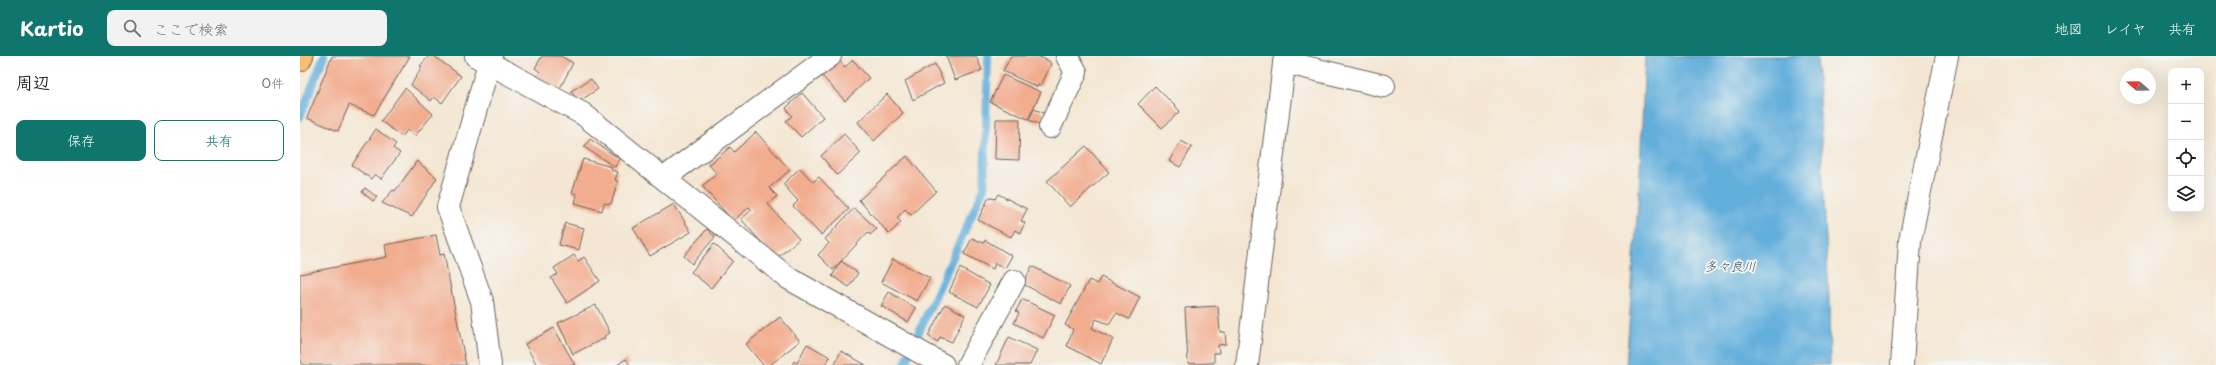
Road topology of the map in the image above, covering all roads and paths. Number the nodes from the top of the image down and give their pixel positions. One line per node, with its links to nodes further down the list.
1 (302, 56): 7 (main road)
2 (830, 56): 10 (street)
3 (1068, 56): 9 (street)
4 (1947, 56): 16 (street)
5 (485, 58): 10 (street); 12 (street)
6 (1284, 59): 8 (street); 15 (street)
7 (300, 60)
8 (1384, 86)
9 (1050, 127)
10 (664, 178): 13 (street)
11 (1014, 281): 14 (street)
12 (490, 365)
13 (943, 365)
14 (968, 365)
15 (1247, 365)
16 (1902, 365)

